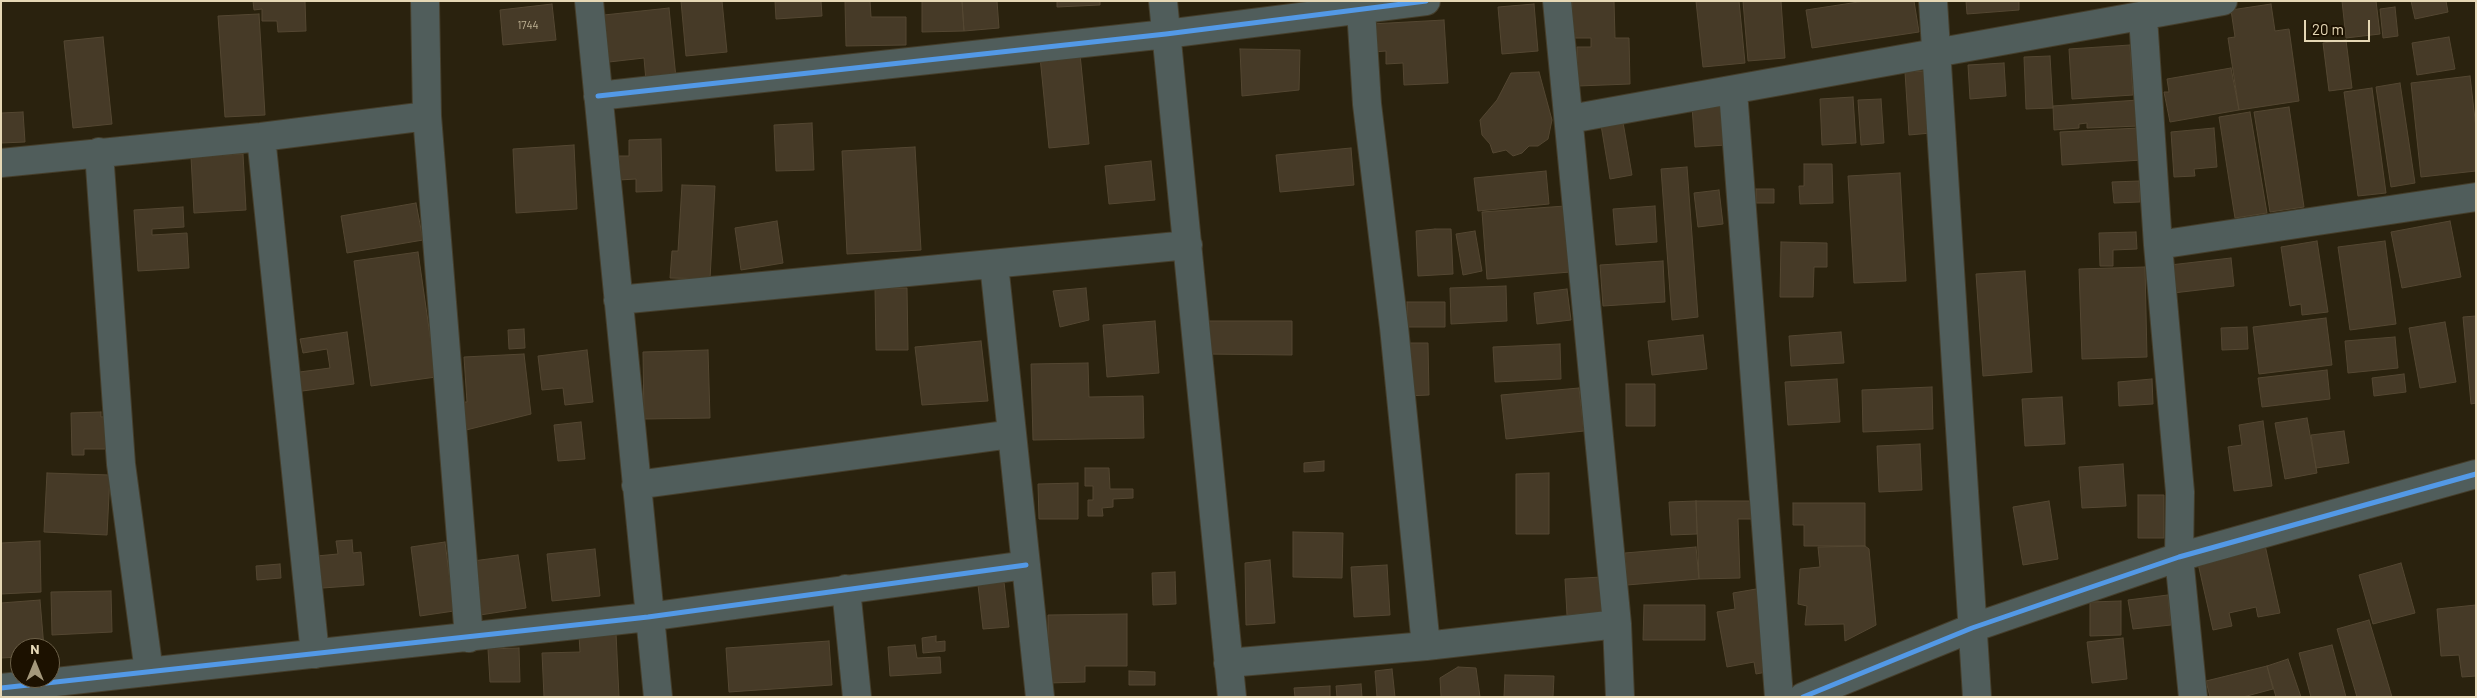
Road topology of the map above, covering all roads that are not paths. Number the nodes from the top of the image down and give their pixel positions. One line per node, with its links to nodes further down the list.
1 (425, 1): 14 (street)
2 (589, 1): 13 (street)
3 (1163, 1): 10 (street)
4 (1426, 1): 8 (street)
5 (1557, 1): 15 (street)
6 (1932, 1): 11 (street)
7 (2223, 1): 9 (street)
8 (1361, 9): 10 (street); 34 (street)
9 (2143, 16): 11 (street); 20 (street)
10 (1166, 34): 13 (street); 21 (street)
11 (1936, 52): 12 (street); 32 (street)
12 (1733, 91): 15 (street); 44 (street)
13 (598, 96): 23 (street)
14 (427, 116): 16 (street); 33 (street)
15 (1570, 119): 31 (street)
16 (261, 137): 17 (street); 35 (street)
17 (99, 152): 18 (street); 37 (street)
18 (1, 163)
19 (2476, 197): 20 (street)
20 (2158, 244): 27 (street)
21 (1188, 245): 22 (street); 36 (street)
22 (994, 264): 23 (street); 24 (street)
23 (618, 300): 26 (street)
24 (1012, 434): 26 (street); 28 (street)
25 (2476, 474): 27 (street)
26 (636, 485): 30 (street)
27 (2179, 557): 32 (street); 47 (street)
28 (1026, 565): 29 (street); 41 (street)
29 (846, 589): 30 (street); 40 (street)
30 (648, 617): 33 (street); 39 (street)
31 (1617, 624): 34 (street); 43 (street)
32 (1972, 628): 45 (street); 46 (street)
33 (468, 638): 35 (street)
34 (1426, 646): 36 (street)
35 (315, 654): 37 (street)
36 (1228, 663): 42 (street)
37 (149, 672): 38 (street)
38 (1, 688)
39 (658, 697)
40 (857, 697)
41 (1040, 697)
42 (1232, 697)
43 (1620, 697)
44 (1779, 697)
45 (1803, 697)
46 (1976, 697)
47 (2193, 697)

